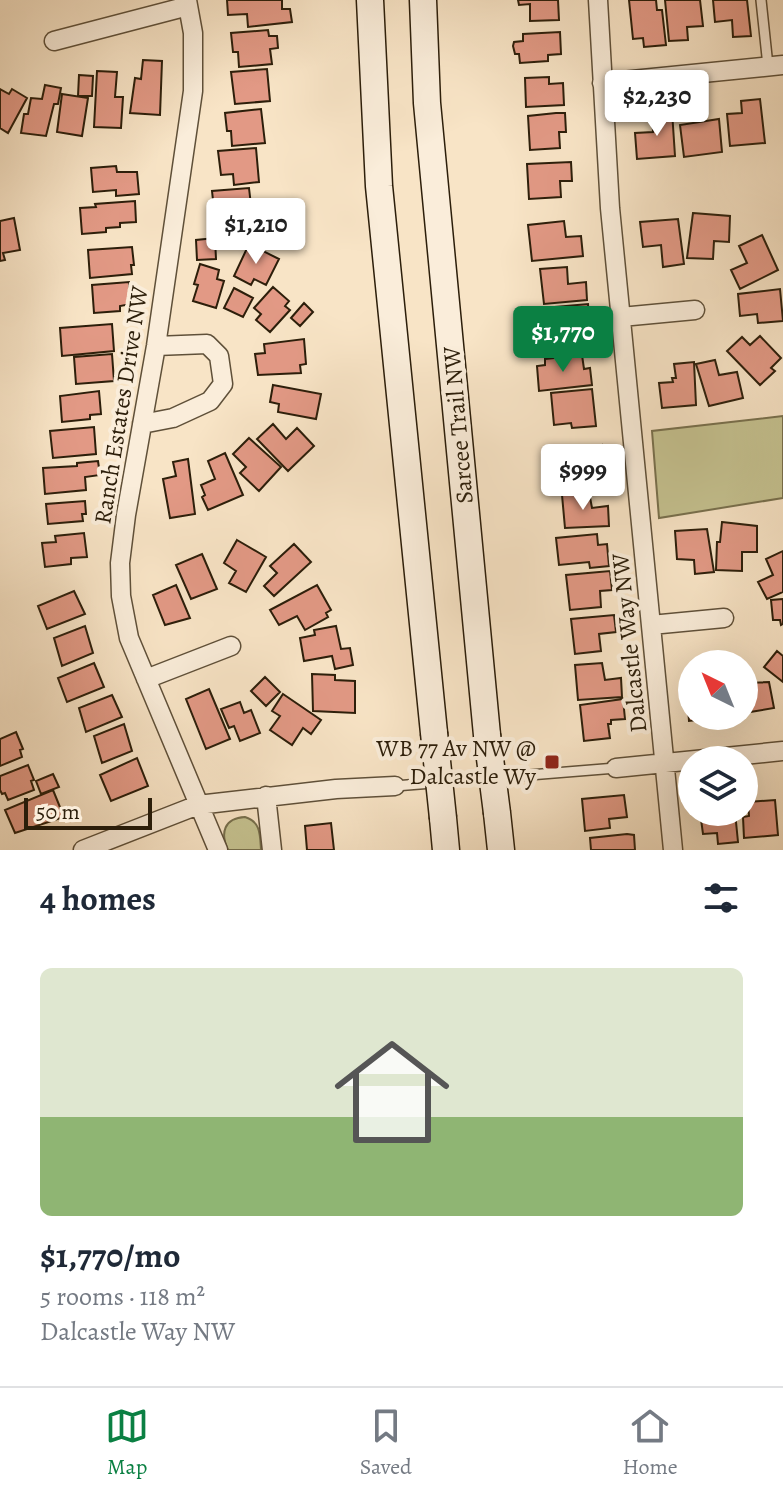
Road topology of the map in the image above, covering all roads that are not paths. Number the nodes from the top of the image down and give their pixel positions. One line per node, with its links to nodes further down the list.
1 (370, 0): 26 (main road, bridge)
2 (423, 0): 27 (main road, Sarcee Trail NW, bridge)
3 (598, 0): 8 (street, Dalcastle Way NW)
4 (761, 0): 7 (lane)
5 (188, 3): 6 (street); 11 (street, Ranch Estates Drive NW)
6 (54, 41)
7 (775, 65): 8 (street)
8 (602, 83): 10 (street, Dalcastle Way NW)
9 (695, 310): 10 (street)
10 (621, 317): 14 (street, Dalcastle Way NW)
11 (156, 346): 12 (street, Ranch Estates Drive NW); 12 (street)
12 (142, 424): 16 (street, Ranch Estates Drive NW)
13 (724, 618): 14 (street)
14 (651, 625): 18 (street, Dalcastle Way NW)
15 (231, 646): 16 (street)
16 (146, 679): 22 (street, Ranch Estates Drive NW)
17 (783, 751): 18 (street)
18 (665, 761): 19 (street); 28 (street, Dalcastle Way NW)
19 (616, 768): 20 (lane)
20 (395, 786): 21 (street)
21 (266, 796): 22 (street); 25 (street)
22 (198, 805): 23 (street); 24 (street, Ranch Estates Drive NW)
23 (95, 848)
24 (218, 850)
25 (272, 850)
26 (446, 850)
27 (501, 850)
28 (673, 850)

